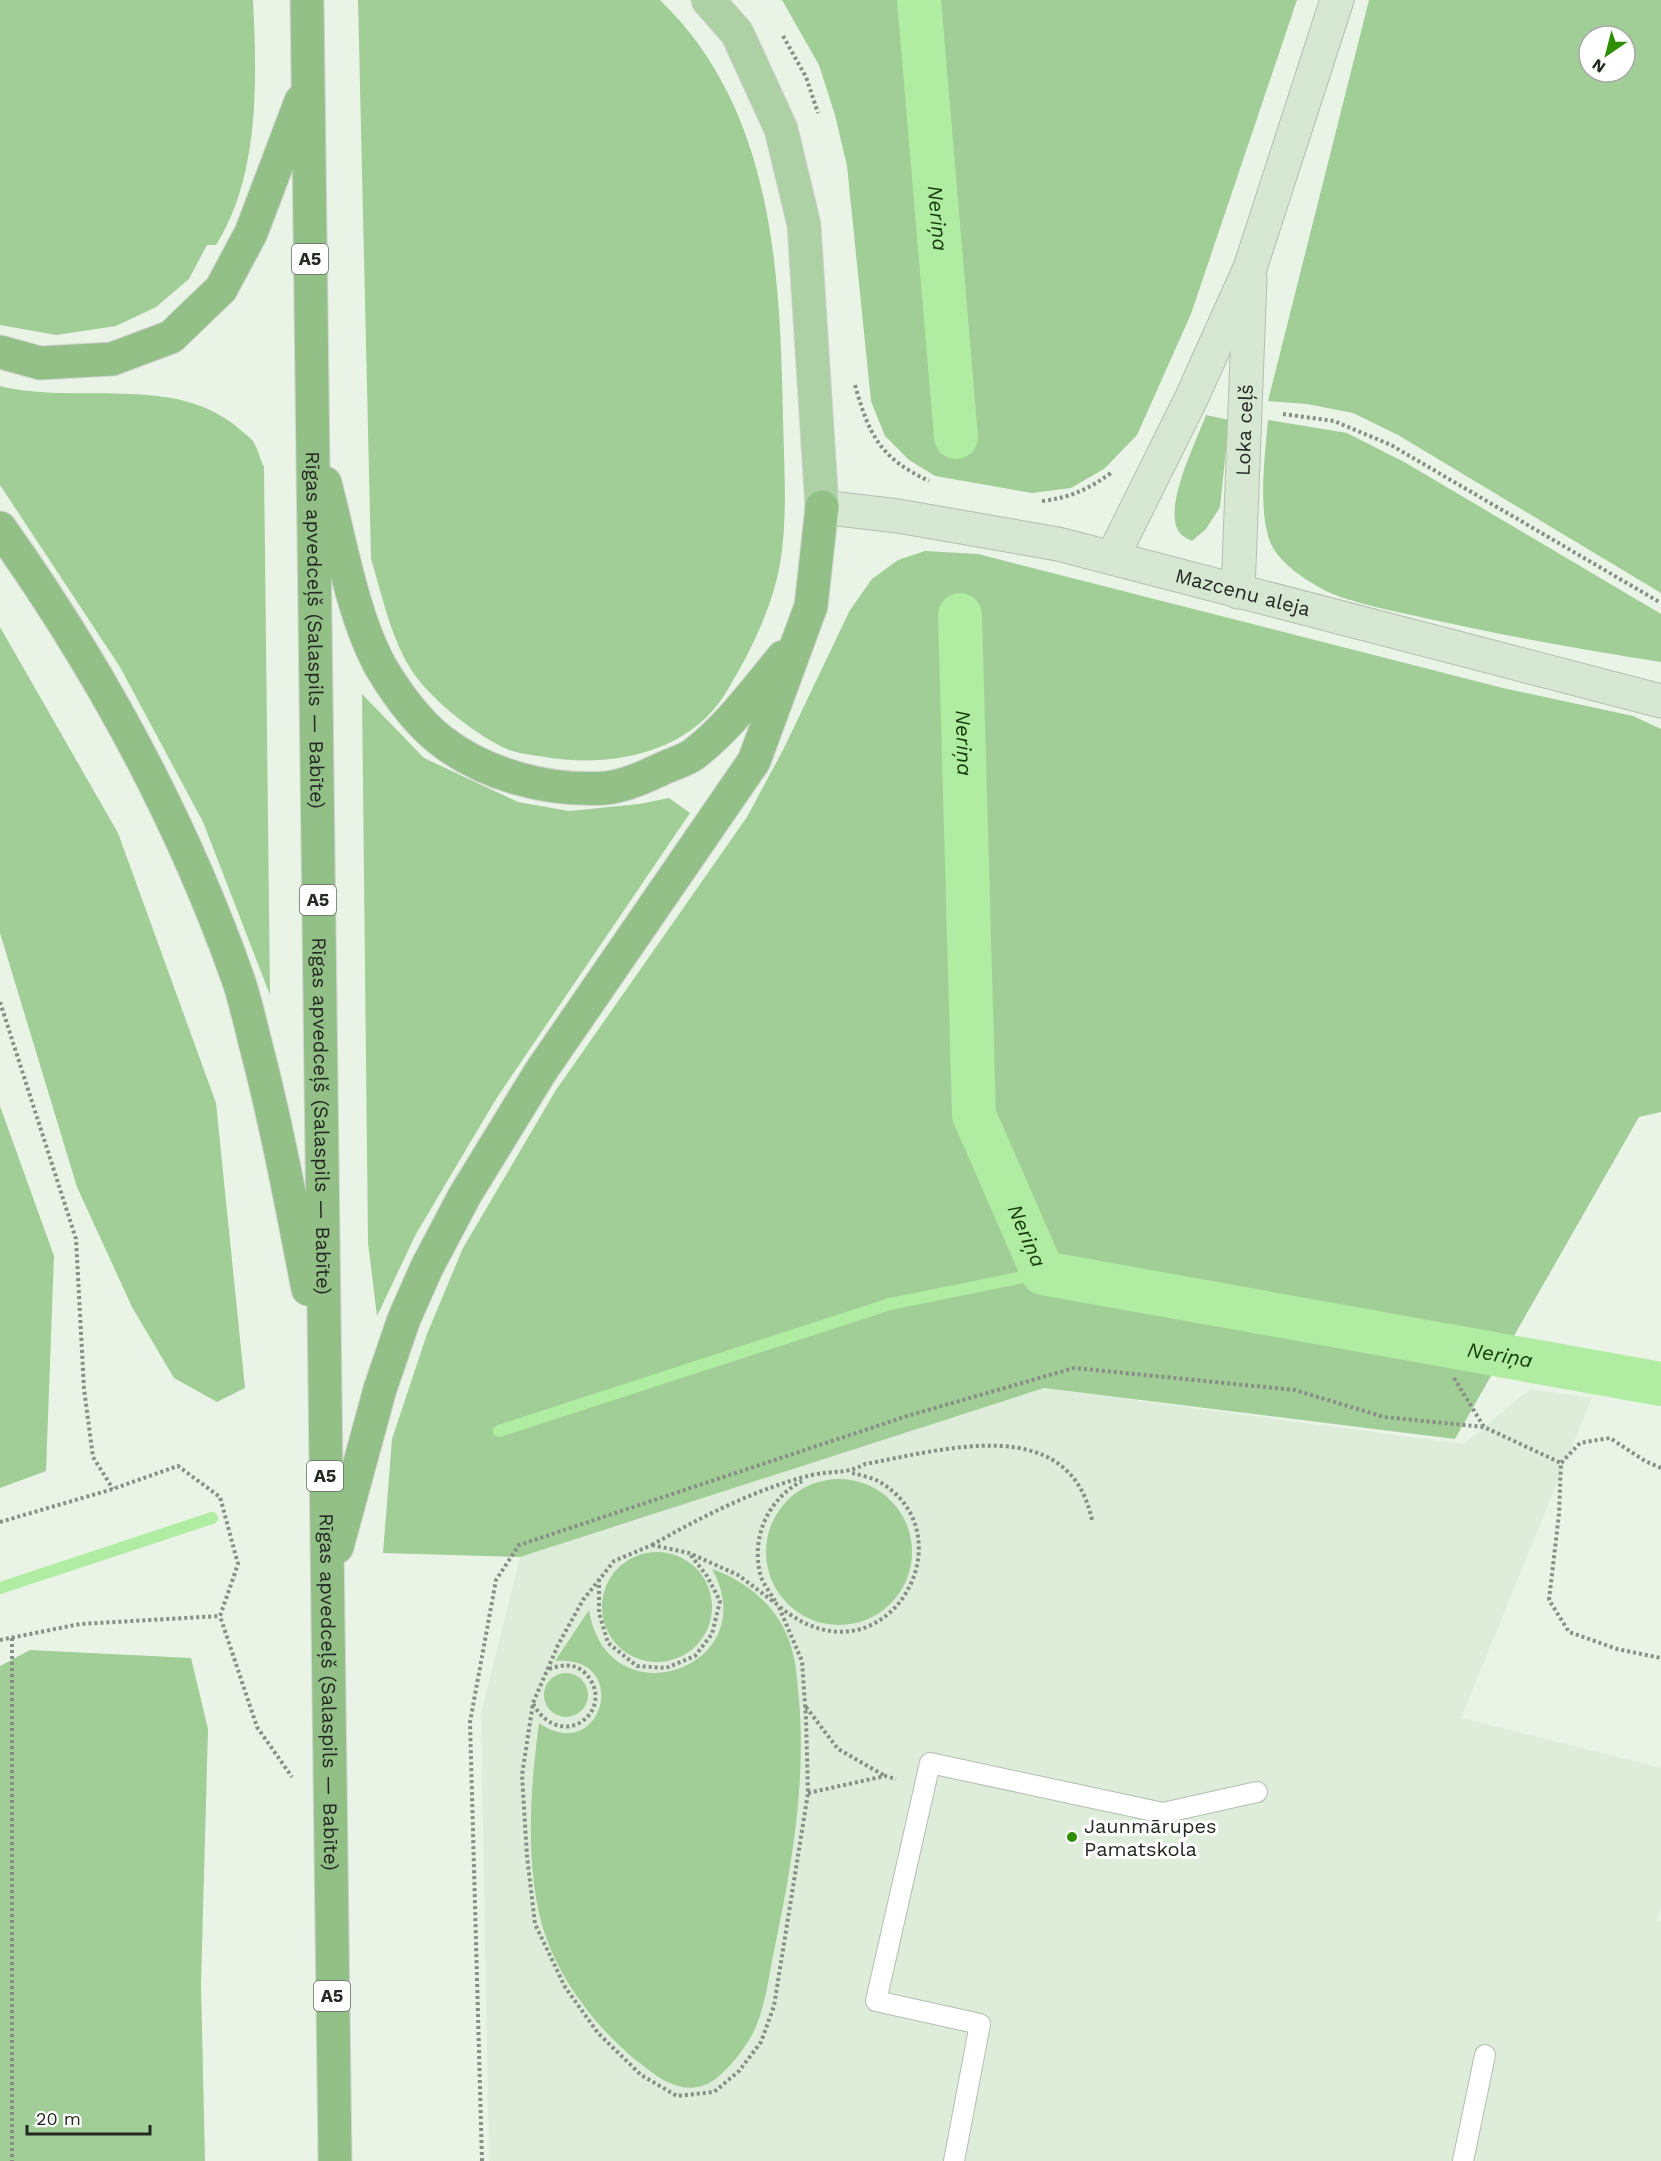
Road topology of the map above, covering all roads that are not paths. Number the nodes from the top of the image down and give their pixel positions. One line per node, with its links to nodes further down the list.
1 (307, 0): 4 (highway, Rīgas apvedceļš (Salaspils — Babīte) / A5)
2 (708, 0): 8 (main road)
3 (1337, 0): 5 (main road, Loka ceļš)
4 (308, 82): 6 (highway); 7 (highway, Rīgas apvedceļš (Salaspils — Babīte) / A5)
5 (1250, 267): 10 (main road, Loka ceļš); 11 (main road, Loka ceļš)
6 (0, 352)
7 (313, 436): 12 (highway); 14 (highway, Rīgas apvedceļš (Salaspils — Babīte) / A5)
8 (822, 507): 10 (main road, Mazcenu aleja); 12 (highway)
9 (0, 528): 14 (highway)
10 (1112, 558): 11 (main road, Mazcenu aleja)
11 (1238, 592): 13 (main road, Mazcenu aleja)
12 (800, 638): 15 (highway)
13 (1661, 701)
14 (324, 1365): 15 (highway, Rīgas apvedceļš (Salaspils — Babīte) / A5)
15 (327, 1587): 18 (highway, Rīgas apvedceļš (Salaspils — Babīte) / A5)
16 (1257, 1792): 19 (lane)
17 (1485, 2055): 20 (lane)
18 (334, 2161)
19 (954, 2161)
20 (1463, 2161)

